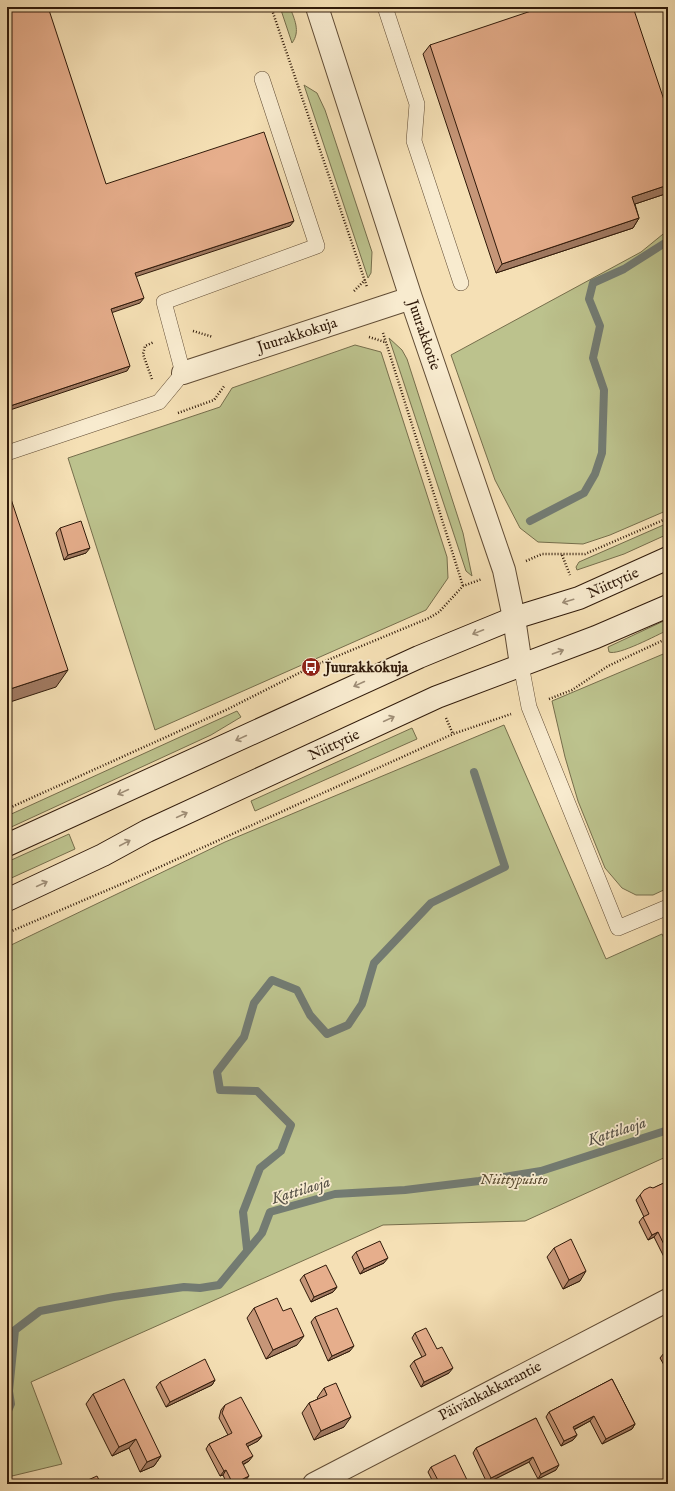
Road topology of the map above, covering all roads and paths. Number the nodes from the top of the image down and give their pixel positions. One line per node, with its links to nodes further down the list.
1 (316, 7): 5 (main road, Juurakkotie)
2 (385, 7): 4 (lane)
3 (262, 79): 6 (lane)
4 (461, 283)
5 (411, 298): 6 (main road, Juurakkokuja); 10 (main road, Juurakkotie)
6 (183, 373): 7 (lane)
7 (7, 453)
8 (668, 518): 10 (path)
9 (668, 558): 12 (main road, Niittytie, one-way to 12)
10 (504, 570): 12 (main road, Juurakkotie); 16 (path)
11 (668, 606): 14 (main road, Niittytie, one-way to 11)
12 (514, 618): 14 (main road, Juurakkotie); 17 (main road, Niittytie, one-way to 17)
13 (668, 638): 15 (path)
14 (521, 666): 15 (lane); 18 (main road, Niittytie, one-way to 14)
15 (529, 707): 19 (lane); 20 (path)
16 (7, 809)
17 (7, 845)
18 (7, 900)
19 (668, 906)
20 (7, 933)
21 (668, 1300): 22 (main road, Päivänkakkarantie)
22 (314, 1484)

